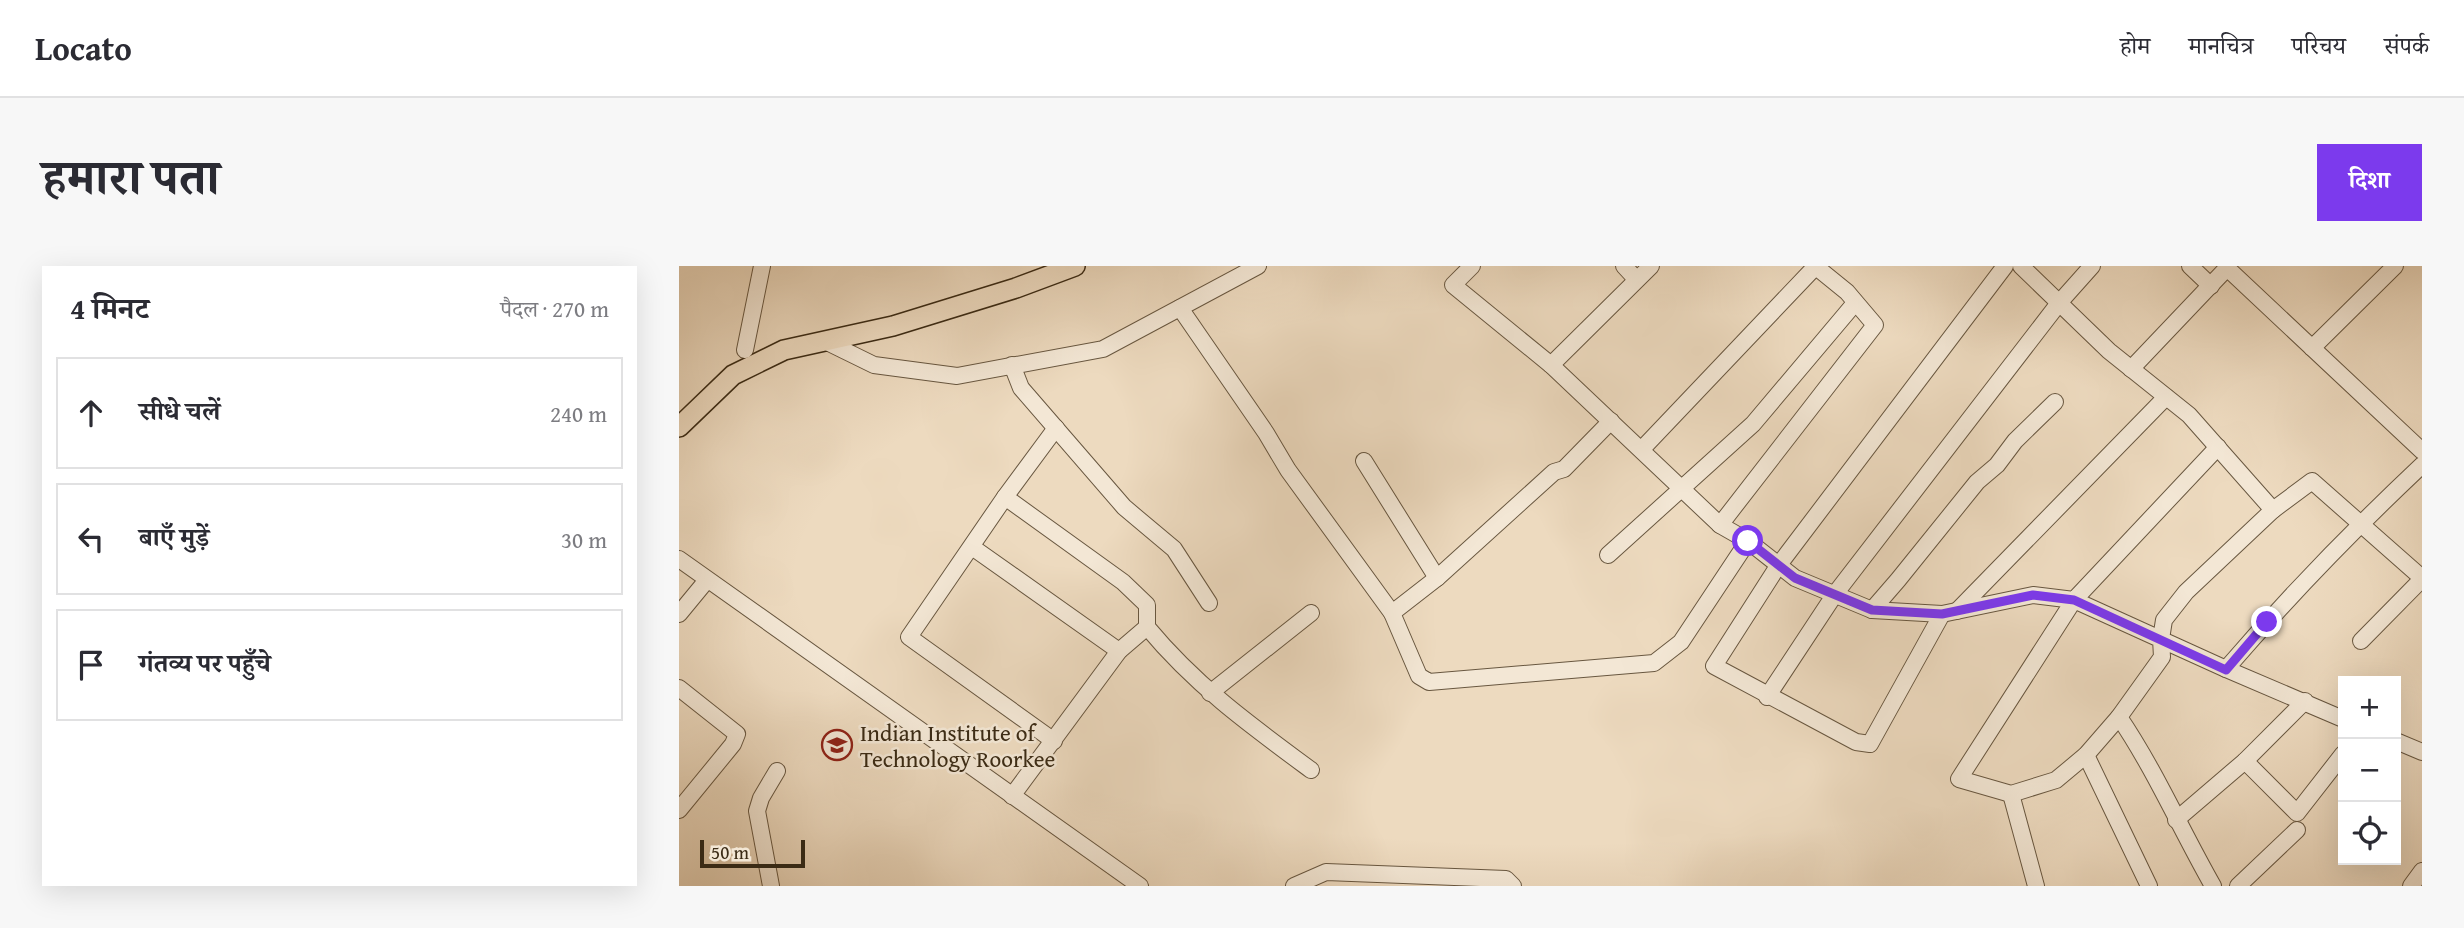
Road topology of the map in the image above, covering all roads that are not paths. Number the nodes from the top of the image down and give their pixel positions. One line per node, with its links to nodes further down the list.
1 (762, 266): 22 (street)
2 (1075, 266): 20 (main road)
3 (1258, 266): 19 (street)
4 (1472, 266): 24 (street)
5 (1624, 266): 15 (street)
6 (1651, 266): 15 (street)
7 (1815, 266): 17 (street); 32 (street)
8 (2005, 266): 45 (street)
9 (2021, 266): 18 (street)
10 (2092, 266): 18 (street)
11 (2190, 266): 16 (street)
12 (2250, 266): 14 (street)
13 (2395, 266): 21 (street)
14 (2238, 278): 16 (street); 21 (street)
15 (1636, 279): 24 (street)
16 (2211, 286): 25 (street)
17 (1855, 303): 36 (street); 40 (street)
18 (2059, 303): 25 (street); 49 (street)
19 (1179, 308): 23 (street); 55 (street)
20 (825, 341): 23 (street); 29 (main road)
21 (2312, 348): 33 (street)
22 (745, 350)
23 (1012, 365): 30 (street)
24 (1551, 365): 28 (street)
25 (2131, 369): 26 (street)
26 (2166, 397): 31 (street); 53 (street)
27 (2055, 402): 52 (street)
28 (1611, 421): 32 (street); 46 (street)
29 (679, 427)
30 (1056, 428): 37 (street); 51 (street)
31 (2218, 447): 38 (street); 50 (street)
32 (1642, 449): 36 (street)
33 (2422, 451)
34 (1364, 461): 46 (street)
35 (2422, 465): 39 (street)
36 (1683, 489): 40 (street); 43 (street)
37 (1005, 497): 42 (street); 57 (street)
38 (2273, 510): 39 (street); 58 (street)
39 (2360, 524): 47 (street); 61 (street)
40 (1720, 525): 41 (street)
41 (1748, 541): 45 (street); 55 (street)
42 (972, 548): 60 (street); 68 (street)
43 (1608, 555)
44 (679, 559): 48 (street)
45 (1778, 566): 49 (street); 64 (street)
46 (1437, 578): 55 (street)
47 (2422, 579): 59 (street)
48 (707, 580): 56 (street); 77 (street)
49 (1835, 594): 52 (street); 64 (street)
50 (2074, 600): 53 (street); 58 (street); 76 (street)
51 (1209, 603)
52 (1872, 610): 53 (street)
53 (1950, 612): 64 (street)
54 (1311, 613): 63 (street)
55 (1392, 613)
56 (679, 614)
57 (1147, 627): 60 (street); 63 (street)
58 (2161, 639): 61 (street); 66 (street)
59 (2361, 641)
60 (1119, 651): 68 (street)
61 (2226, 670): 65 (street)
62 (679, 688): 78 (street)
63 (1210, 693): 74 (street)
64 (1767, 697)
65 (2305, 701): 67 (street); 73 (street)
66 (2119, 717): 71 (street); 79 (street)
67 (2338, 717)
68 (1054, 741): 77 (street)
69 (2401, 743): 70 (street)
70 (2422, 752)
71 (2087, 755): 76 (street); 87 (street)
72 (2338, 760): 73 (street)
73 (2245, 761): 79 (street)
74 (1311, 770)
75 (777, 771): 82 (street)
76 (2011, 794): 86 (street)
77 (1012, 796): 83 (street)
78 (679, 810)
79 (2176, 820): 88 (street)
80 (2297, 831): 89 (street)
81 (2422, 871): 90 (street)
82 (771, 886)
83 (1140, 886)
84 (1294, 886): 85 (street)
85 (1513, 886)
86 (2036, 886)
87 (2149, 886)
88 (2213, 886)
89 (2238, 886)
90 (2411, 886)

